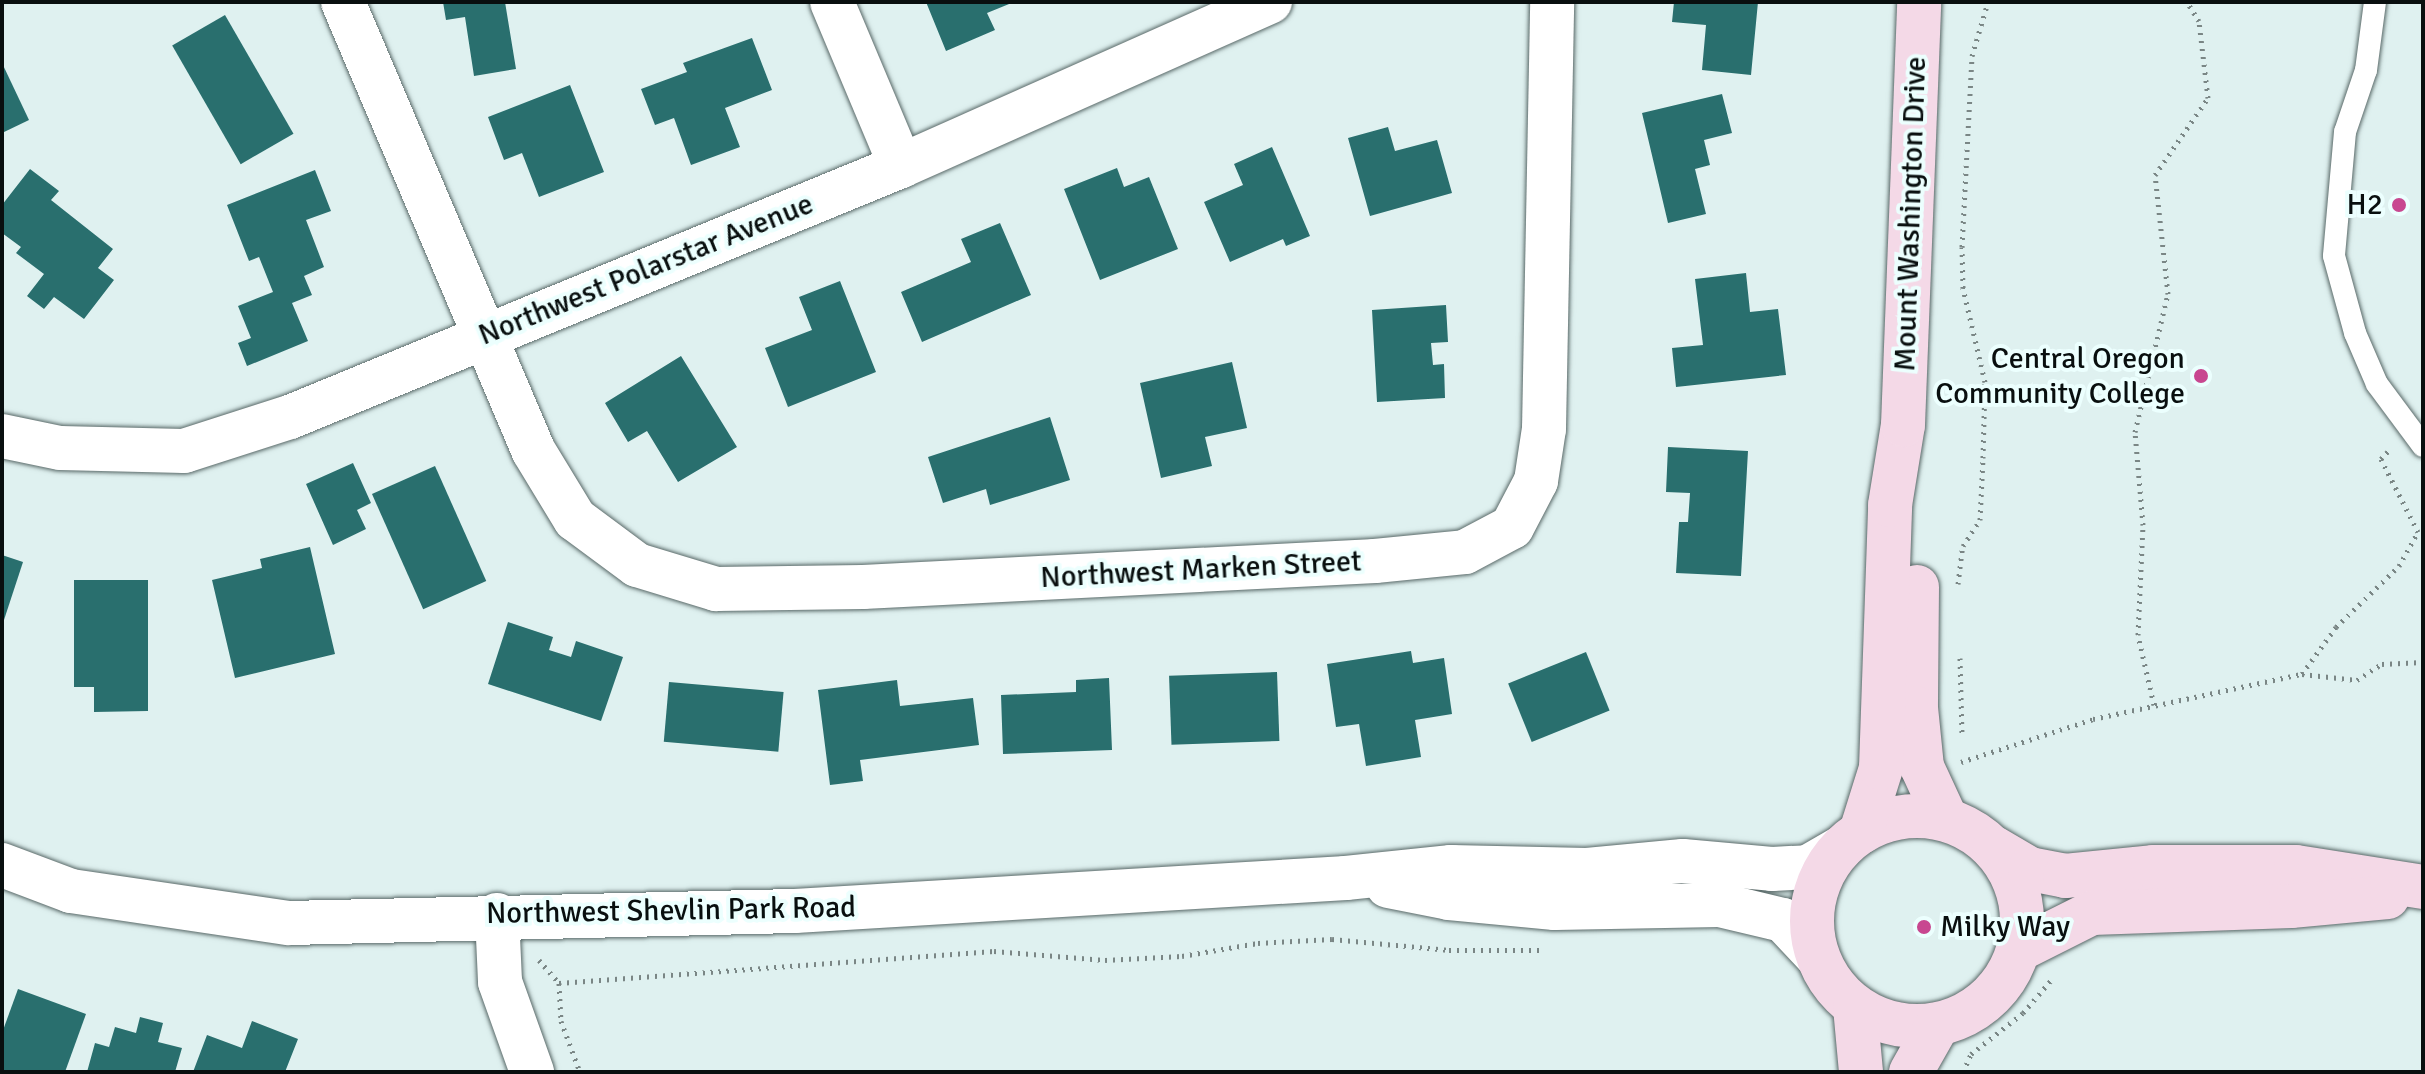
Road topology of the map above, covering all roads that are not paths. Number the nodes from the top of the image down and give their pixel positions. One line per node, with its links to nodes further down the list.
1 (343, 2): 8 (street, Northwest Marken Street)
2 (832, 2): 7 (street)
3 (1270, 2): 7 (street, Northwest Polarstar Avenue)
4 (1552, 2): 8 (street, Northwest Marken Street)
5 (1919, 2): 9 (main road, Mount Washington Drive)
6 (2375, 2): 11 (lane)
7 (901, 166): 8 (street, Northwest Polarstar Avenue)
8 (484, 337): 10 (street, Northwest Polarstar Avenue)
9 (1903, 425): 12 (main road, Mount Washington Drive); 13 (main road, Mount Washington Drive)
10 (2, 436)
11 (2417, 438)
12 (1946, 819): 13 (main road); 14 (main road)
13 (1851, 840): 16 (street, Northwest Shevlin Park Road); 21 (main road)
14 (1994, 848): 17 (main road); 20 (main road)
15 (2, 865): 19 (street, Northwest Shevlin Park Road)
16 (1346, 878): 19 (street, Northwest Shevlin Park Road); 21 (street, Northwest Shevlin Park Road)
17 (2423, 887)
18 (2423, 894): 20 (main road)
19 (497, 915): 24 (street)
20 (2020, 949): 23 (main road)
21 (1816, 955): 22 (main road)
22 (1855, 1007): 23 (main road); 25 (main road)
23 (1937, 1026): 26 (main road)
24 (532, 1072)
25 (1861, 1072)
26 (1911, 1072)

